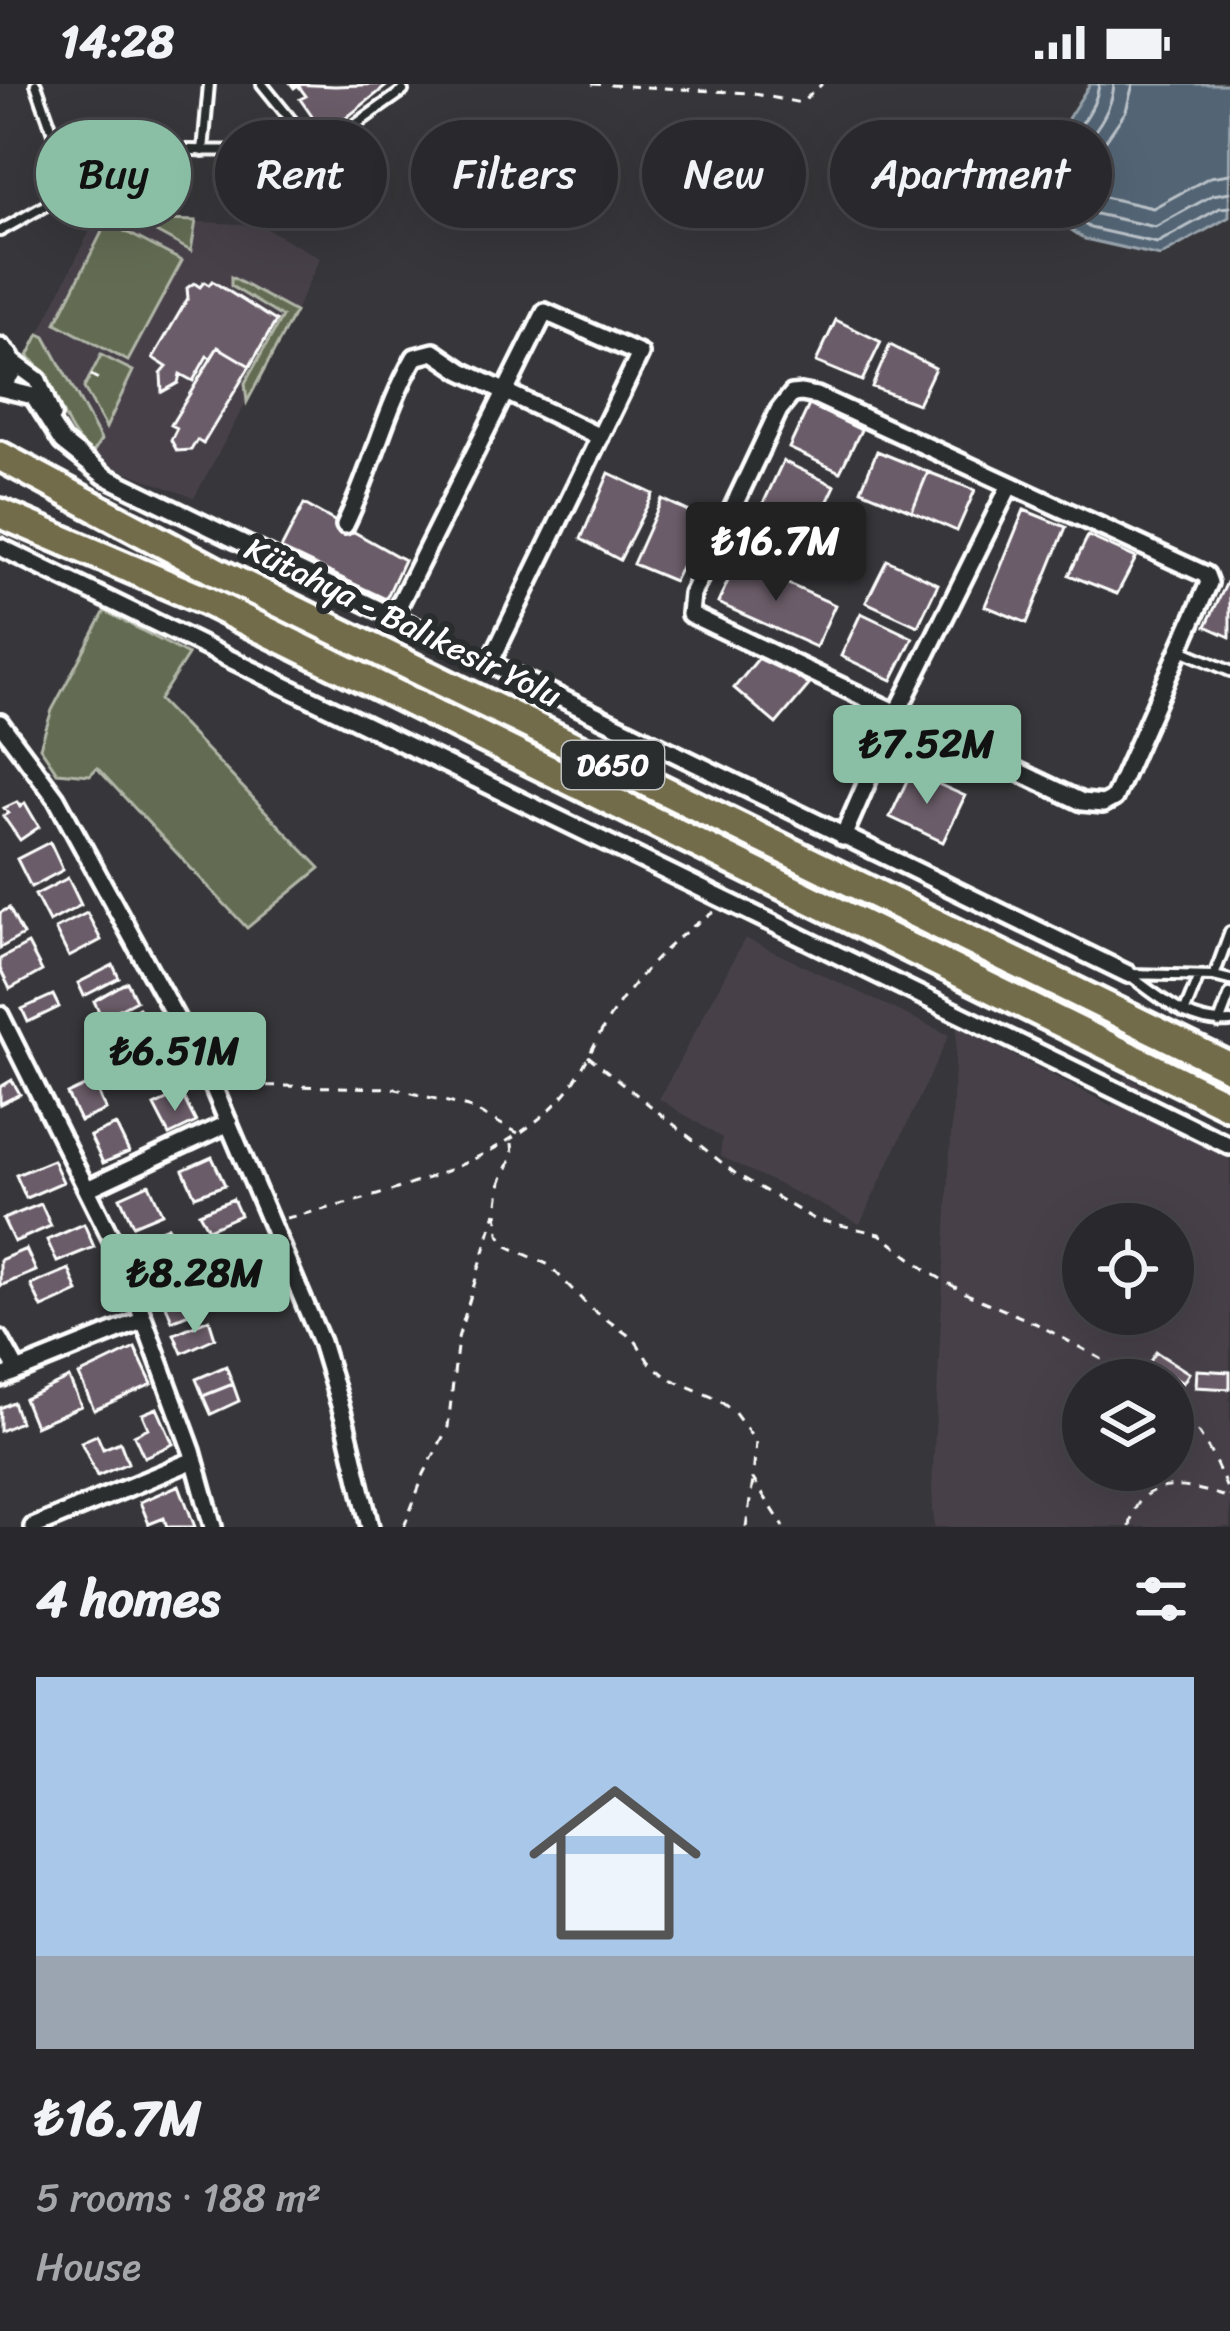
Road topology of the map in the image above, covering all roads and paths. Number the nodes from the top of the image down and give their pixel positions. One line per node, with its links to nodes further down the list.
1 (36, 84): 7 (lane)
2 (208, 84): 11 (lane)
3 (262, 84): 8 (lane)
4 (592, 84): 5 (path)
5 (822, 84)
6 (403, 91): 9 (lane)
7 (49, 120)
8 (291, 120)
9 (362, 120)
10 (191, 151): 11 (lane)
11 (203, 151): 12 (lane)
12 (215, 151)
13 (36, 211): 14 (lane)
14 (0, 231)
15 (4, 354): 18 (street); 21 (street)
16 (91, 375): 17 (path)
17 (98, 379)
18 (0, 387): 21 (street)
19 (507, 390): 20 (street); 20 (street); 25 (street); 27 (street)
20 (600, 437): 29 (street)
21 (62, 442): 27 (street)
22 (0, 456): 45 (highway, Kütahya - Balıkesir Yolu / D650)
23 (1010, 487): 28 (street); 31 (street); 31 (street)
24 (0, 514): 47 (highway, Kütahya - Balıkesir Yolu / D650)
25 (345, 526)
26 (0, 547): 34 (street)
27 (393, 617): 29 (street)
28 (1180, 649): 30 (lane); 31 (street)
29 (490, 662): 33 (street)
30 (1230, 671)
31 (897, 713): 33 (street)
32 (0, 723): 46 (street)
33 (843, 837): 36 (street)
34 (730, 902): 44 (path); 51 (street)
35 (1230, 932): 38 (lane)
36 (1128, 974): 37 (lane); 41 (lane)
37 (1199, 976): 38 (lane); 41 (lane)
38 (1214, 976): 39 (lane)
39 (1230, 980)
40 (1230, 994): 43 (lane)
41 (1184, 1013): 43 (lane)
42 (0, 1015): 52 (street)
43 (1225, 1022)
44 (587, 1056): 49 (path); 57 (path)
45 (1230, 1067)
46 (212, 1084): 48 (street); 49 (path)
47 (1230, 1106)
48 (229, 1124): 52 (street); 54 (street)
49 (520, 1133): 50 (path)
50 (511, 1142): 53 (path); 54 (path)
51 (1230, 1146)
52 (87, 1189): 55 (street)
53 (497, 1210): 62 (path); 67 (path)
54 (270, 1222): 66 (street)
55 (144, 1320): 58 (street); 61 (street)
56 (0, 1339): 58 (street)
57 (1102, 1359)
58 (17, 1370): 59 (street)
59 (0, 1378)
60 (1194, 1427): 63 (path)
61 (194, 1460): 64 (street); 65 (street)
62 (754, 1479): 68 (path); 69 (path)
63 (1230, 1497): 70 (path)
64 (33, 1527)
65 (213, 1527)
66 (370, 1527)
67 (404, 1527)
68 (746, 1527)
69 (784, 1527)
70 (1130, 1527)

